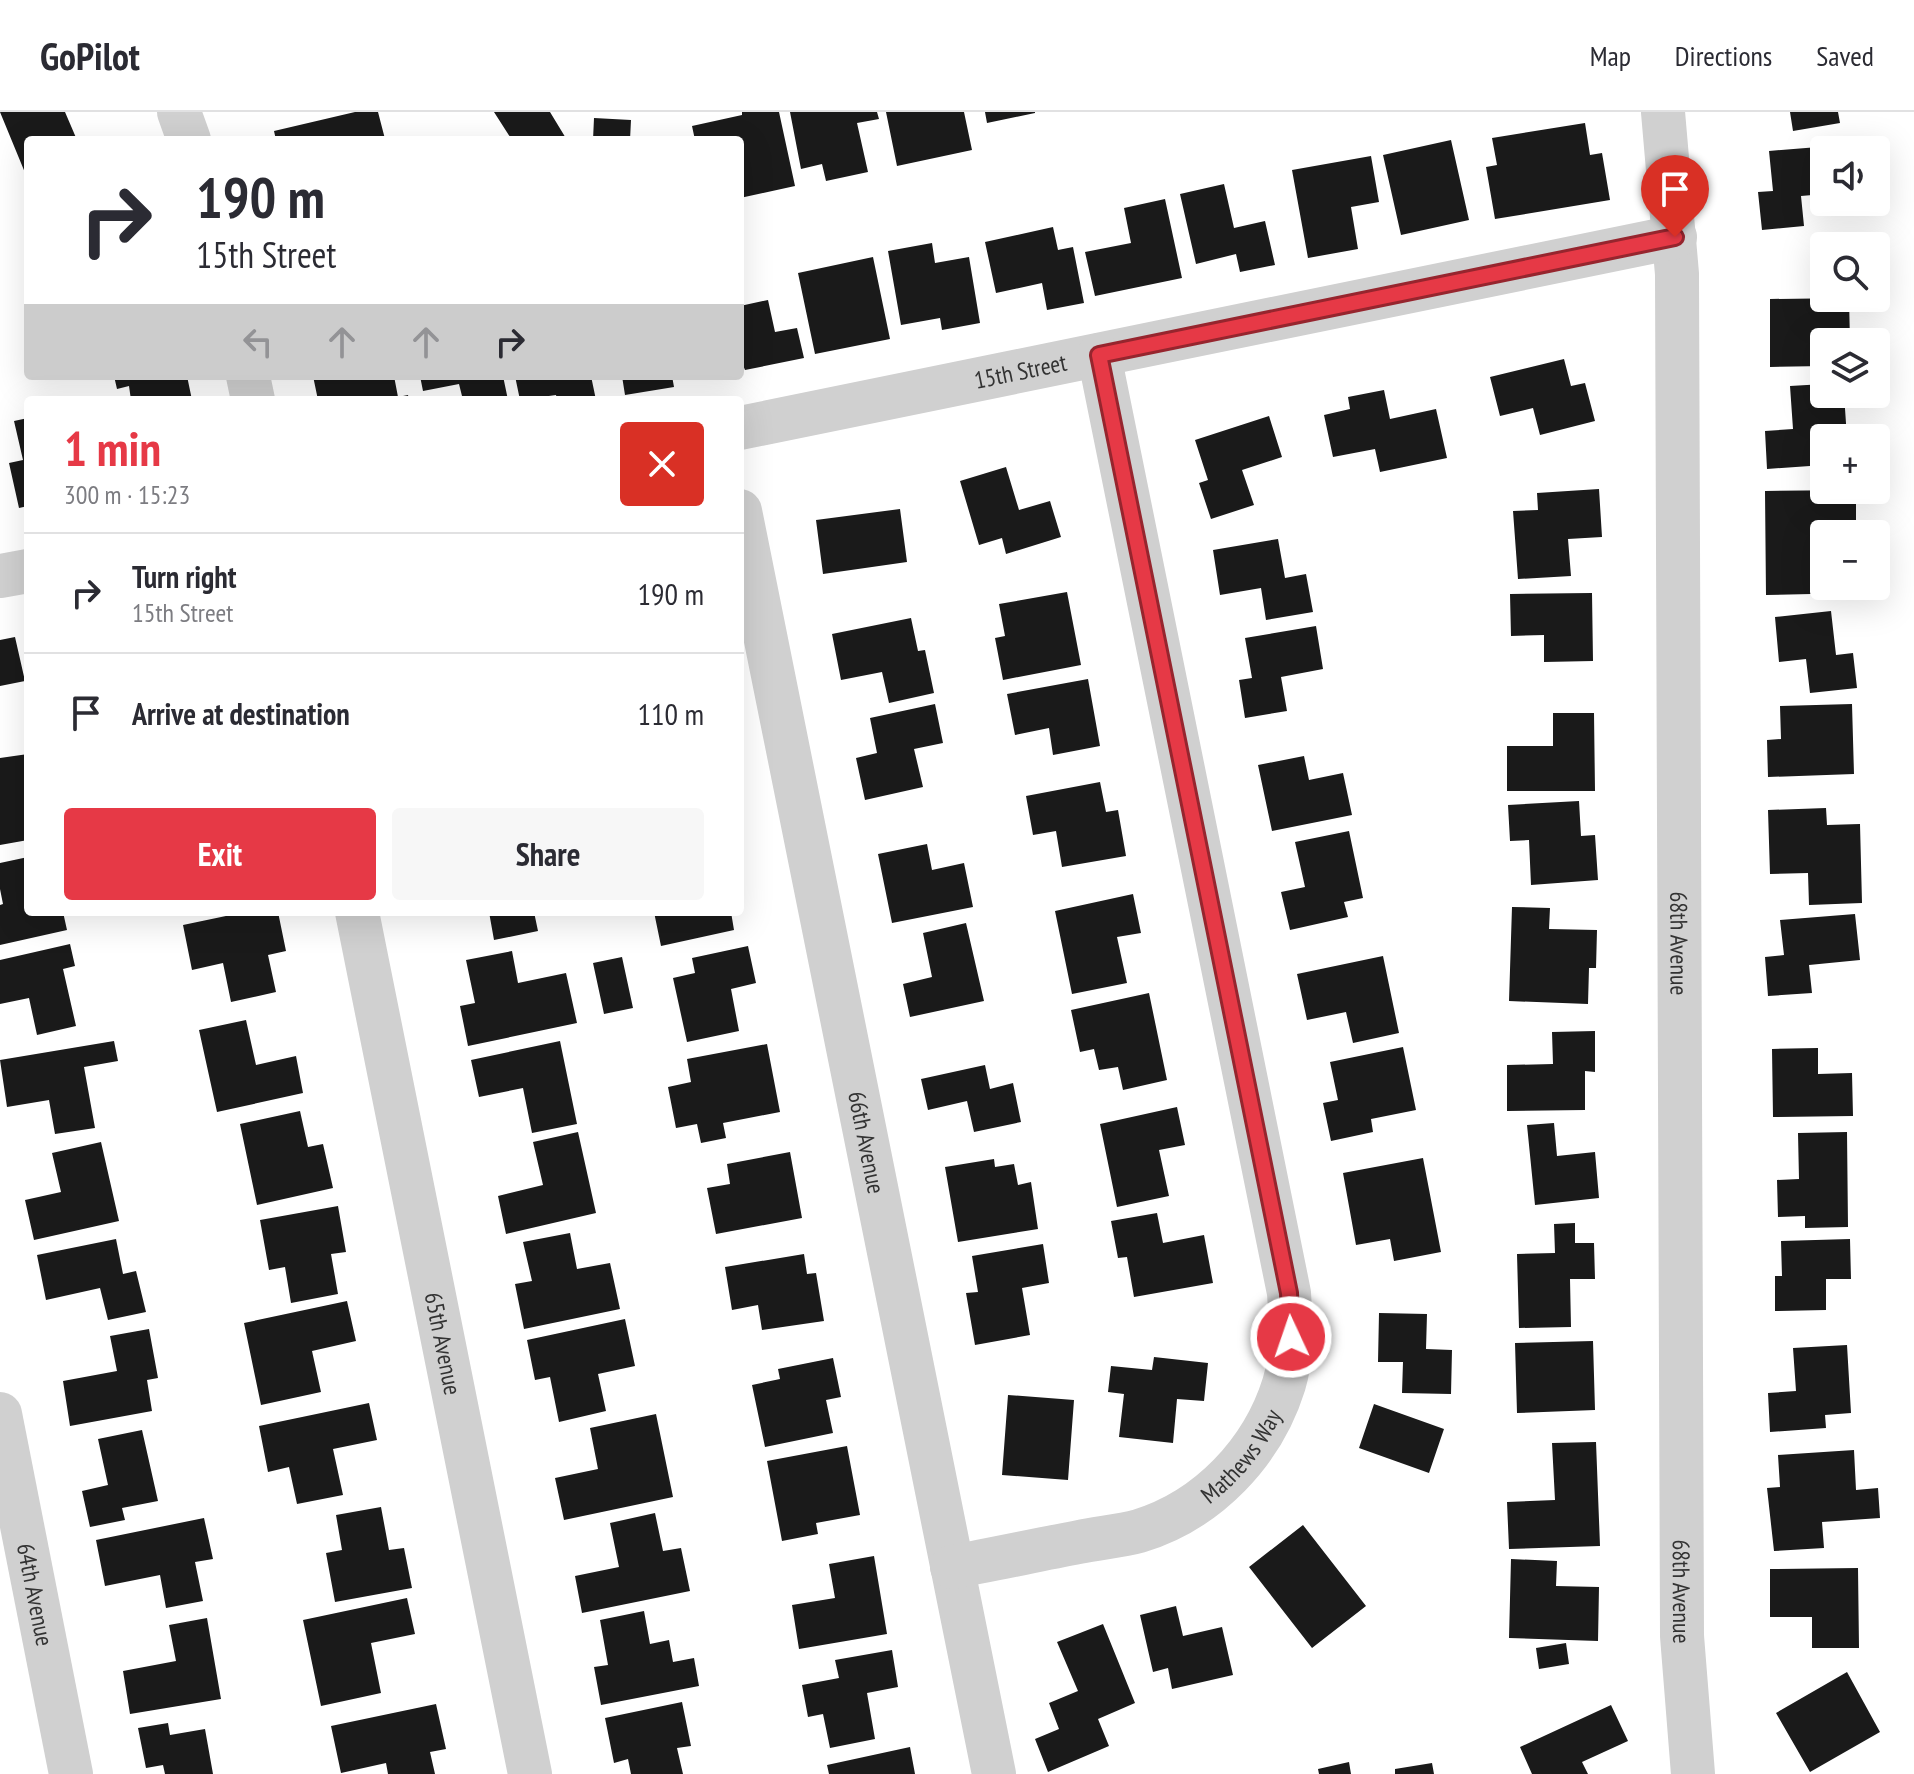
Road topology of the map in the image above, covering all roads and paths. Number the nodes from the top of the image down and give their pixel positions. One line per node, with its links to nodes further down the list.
1 (179, 112): 3 (street)
2 (1663, 112): 4 (street, 68th Avenue)
3 (188, 136)
4 (1675, 237): 5 (street, 15th Street); 16 (street, 68th Avenue)
5 (1099, 355): 6 (street, 15th Street); 12 (street, Mathews Way)
6 (744, 427)
7 (744, 531): 12 (street, 66th Avenue)
8 (24, 572): 9 (street)
9 (0, 576)
10 (358, 916): 14 (street, 65th Avenue)
11 (0, 1414): 13 (street, 64th Avenue)
12 (952, 1567): 15 (street, 66th Avenue)
13 (71, 1774)
14 (530, 1774)
15 (994, 1774)
16 (1693, 1774)

